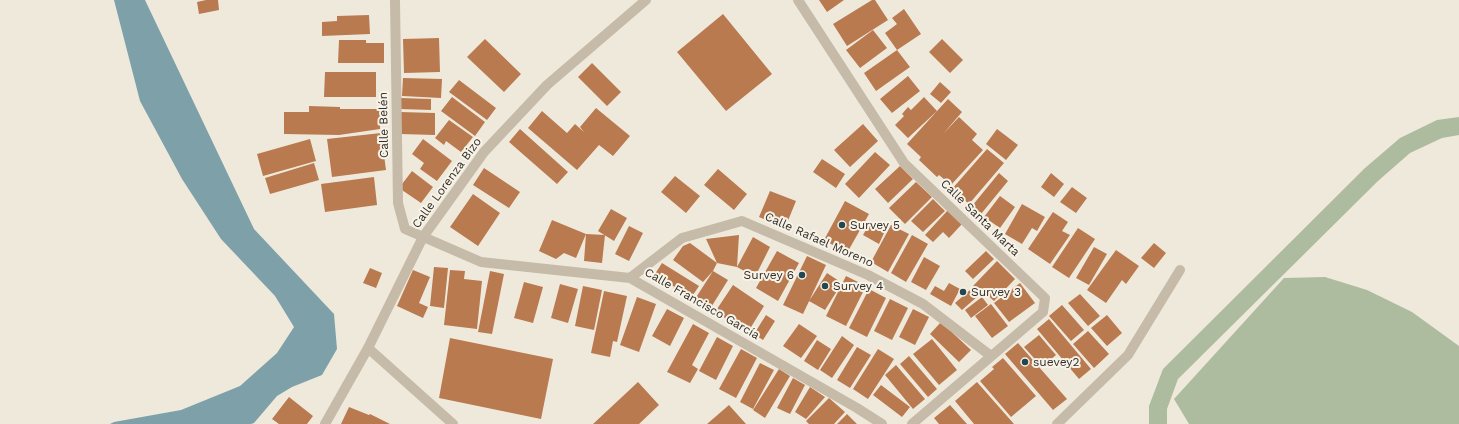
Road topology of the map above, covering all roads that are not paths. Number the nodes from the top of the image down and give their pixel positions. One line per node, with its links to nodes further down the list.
1 (395, 0): 4 (street, Calle Belén)
2 (646, 0): 4 (street, Calle Lorenza Bizo)
3 (798, 0): 8 (street, Calle Santa Marta)
4 (423, 237): 6 (street, Calle Francisco García); 7 (street, Calle Lorenza Bizo)
5 (1180, 270): 13 (street)
6 (630, 278): 8 (street, Calle Rafael Moreno); 11 (street, Calle Francisco García)
7 (368, 348): 9 (street, Calle Lorenza Bizo); 10 (street)
8 (991, 356): 12 (street, Calle Santa Marta)
9 (325, 424)
10 (453, 424)
11 (882, 424)
12 (912, 424)
13 (1057, 424)

